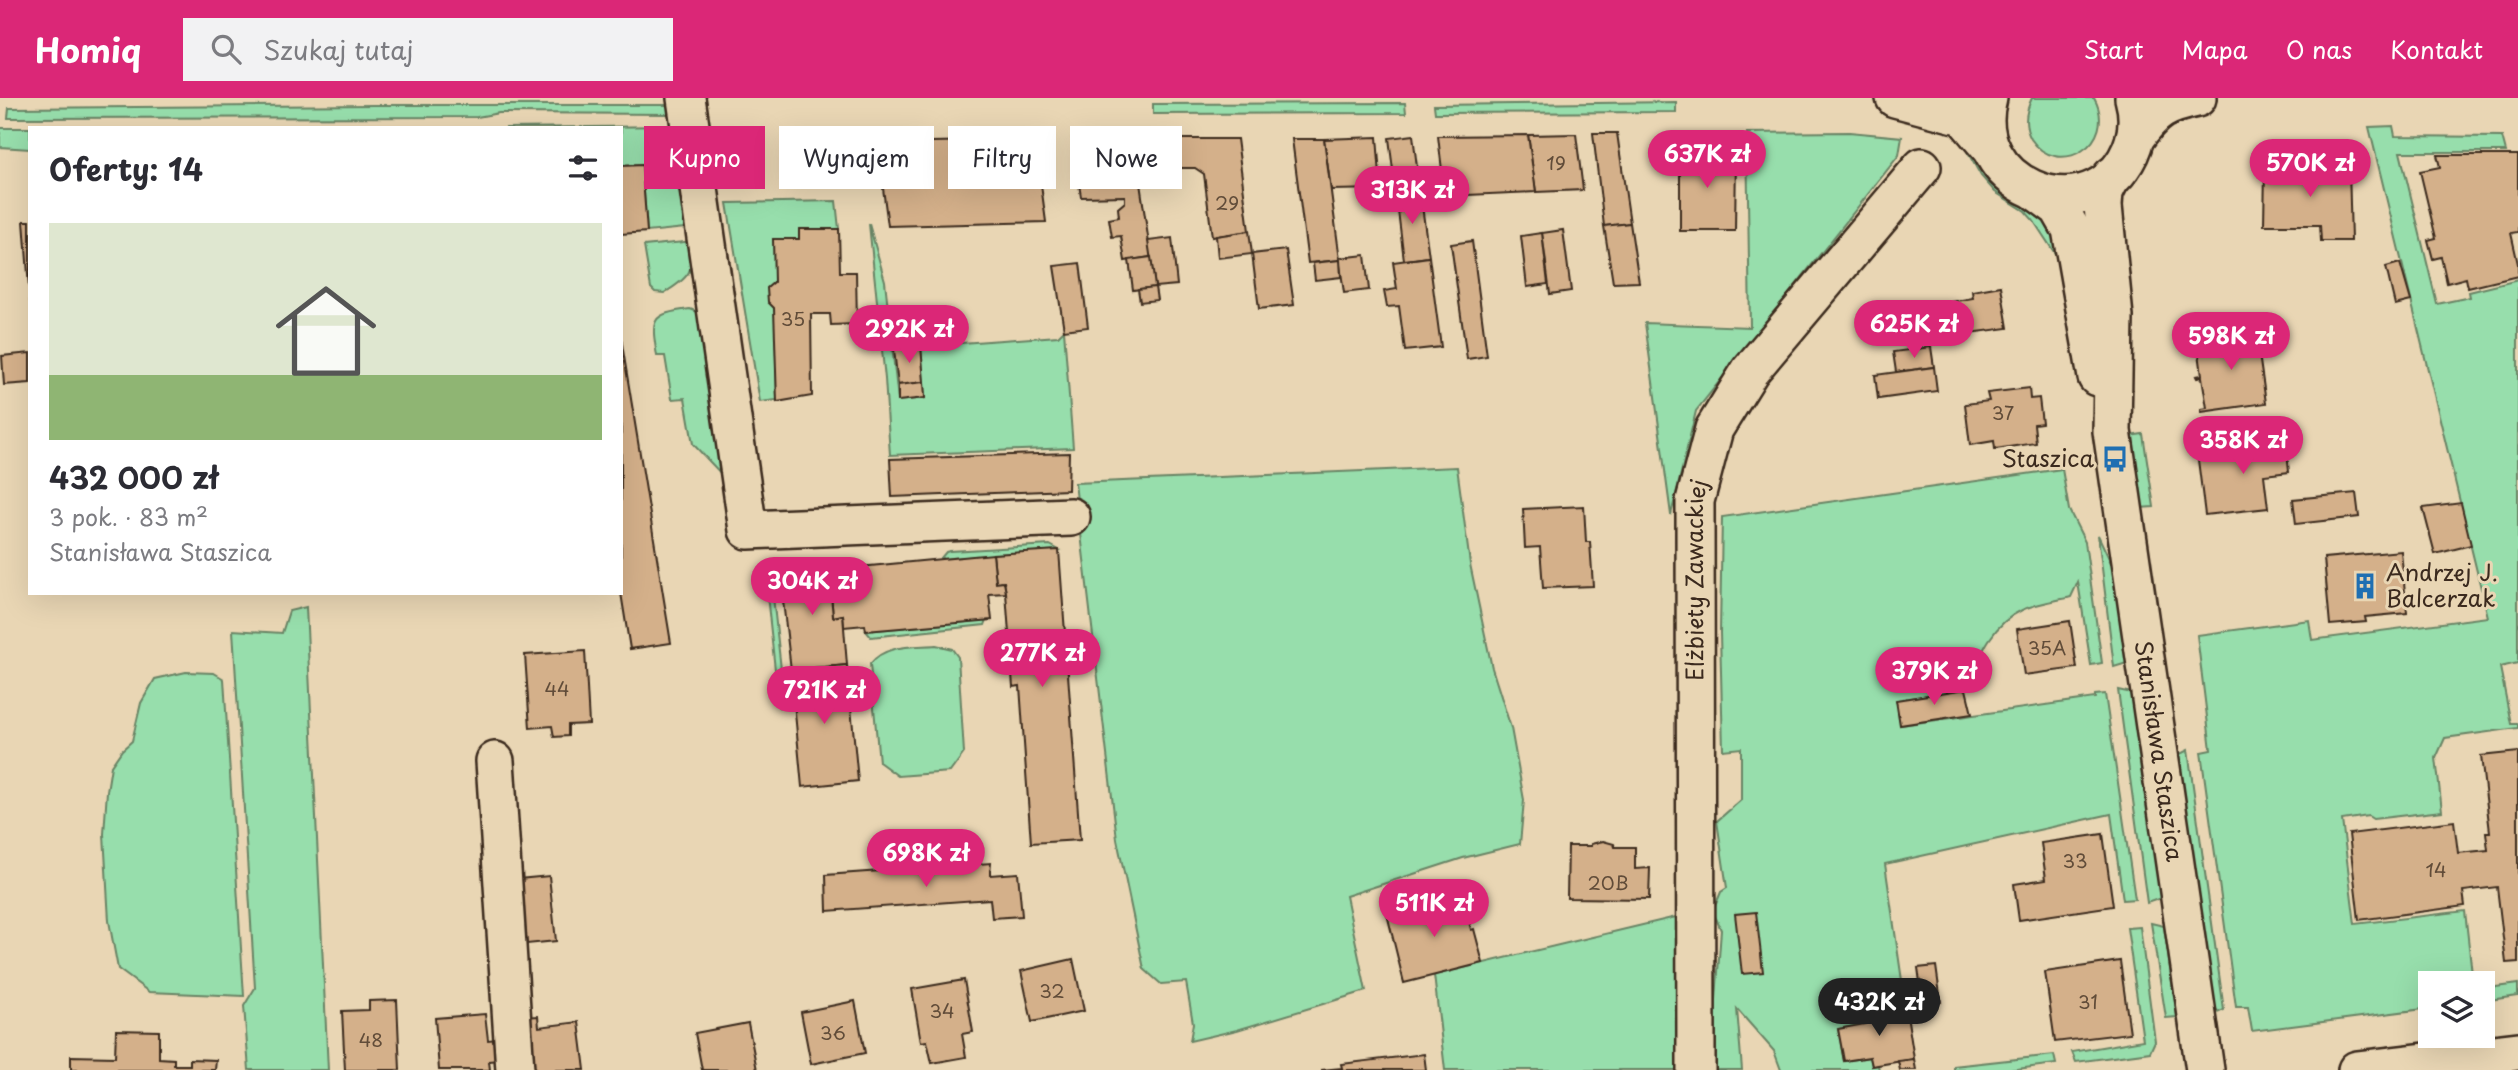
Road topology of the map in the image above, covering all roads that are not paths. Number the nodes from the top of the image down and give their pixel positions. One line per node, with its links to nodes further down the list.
1 (686, 98): 12 (street)
2 (1895, 98): 7 (street, Stanisława Staszica)
3 (1988, 98): 7 (street)
4 (2134, 98): 6 (street)
5 (2197, 98): 6 (street)
6 (2135, 138): 9 (street)
7 (1991, 149): 10 (street, Stanisława Staszica)
8 (1922, 167): 17 (street, Elżbiety Zawackiej)
9 (2112, 176): 10 (street); 11 (street, Stanisława Staszica)
10 (2037, 192): 11 (street, Stanisława Staszica)
11 (2112, 431): 18 (street, Stanisława Staszica)
12 (1071, 517)
13 (495, 761): 16 (street)
14 (2518, 1051): 15 (street)
15 (2442, 1065): 19 (street)
16 (515, 1070)
17 (1696, 1070)
18 (2205, 1070)
19 (2357, 1070)

